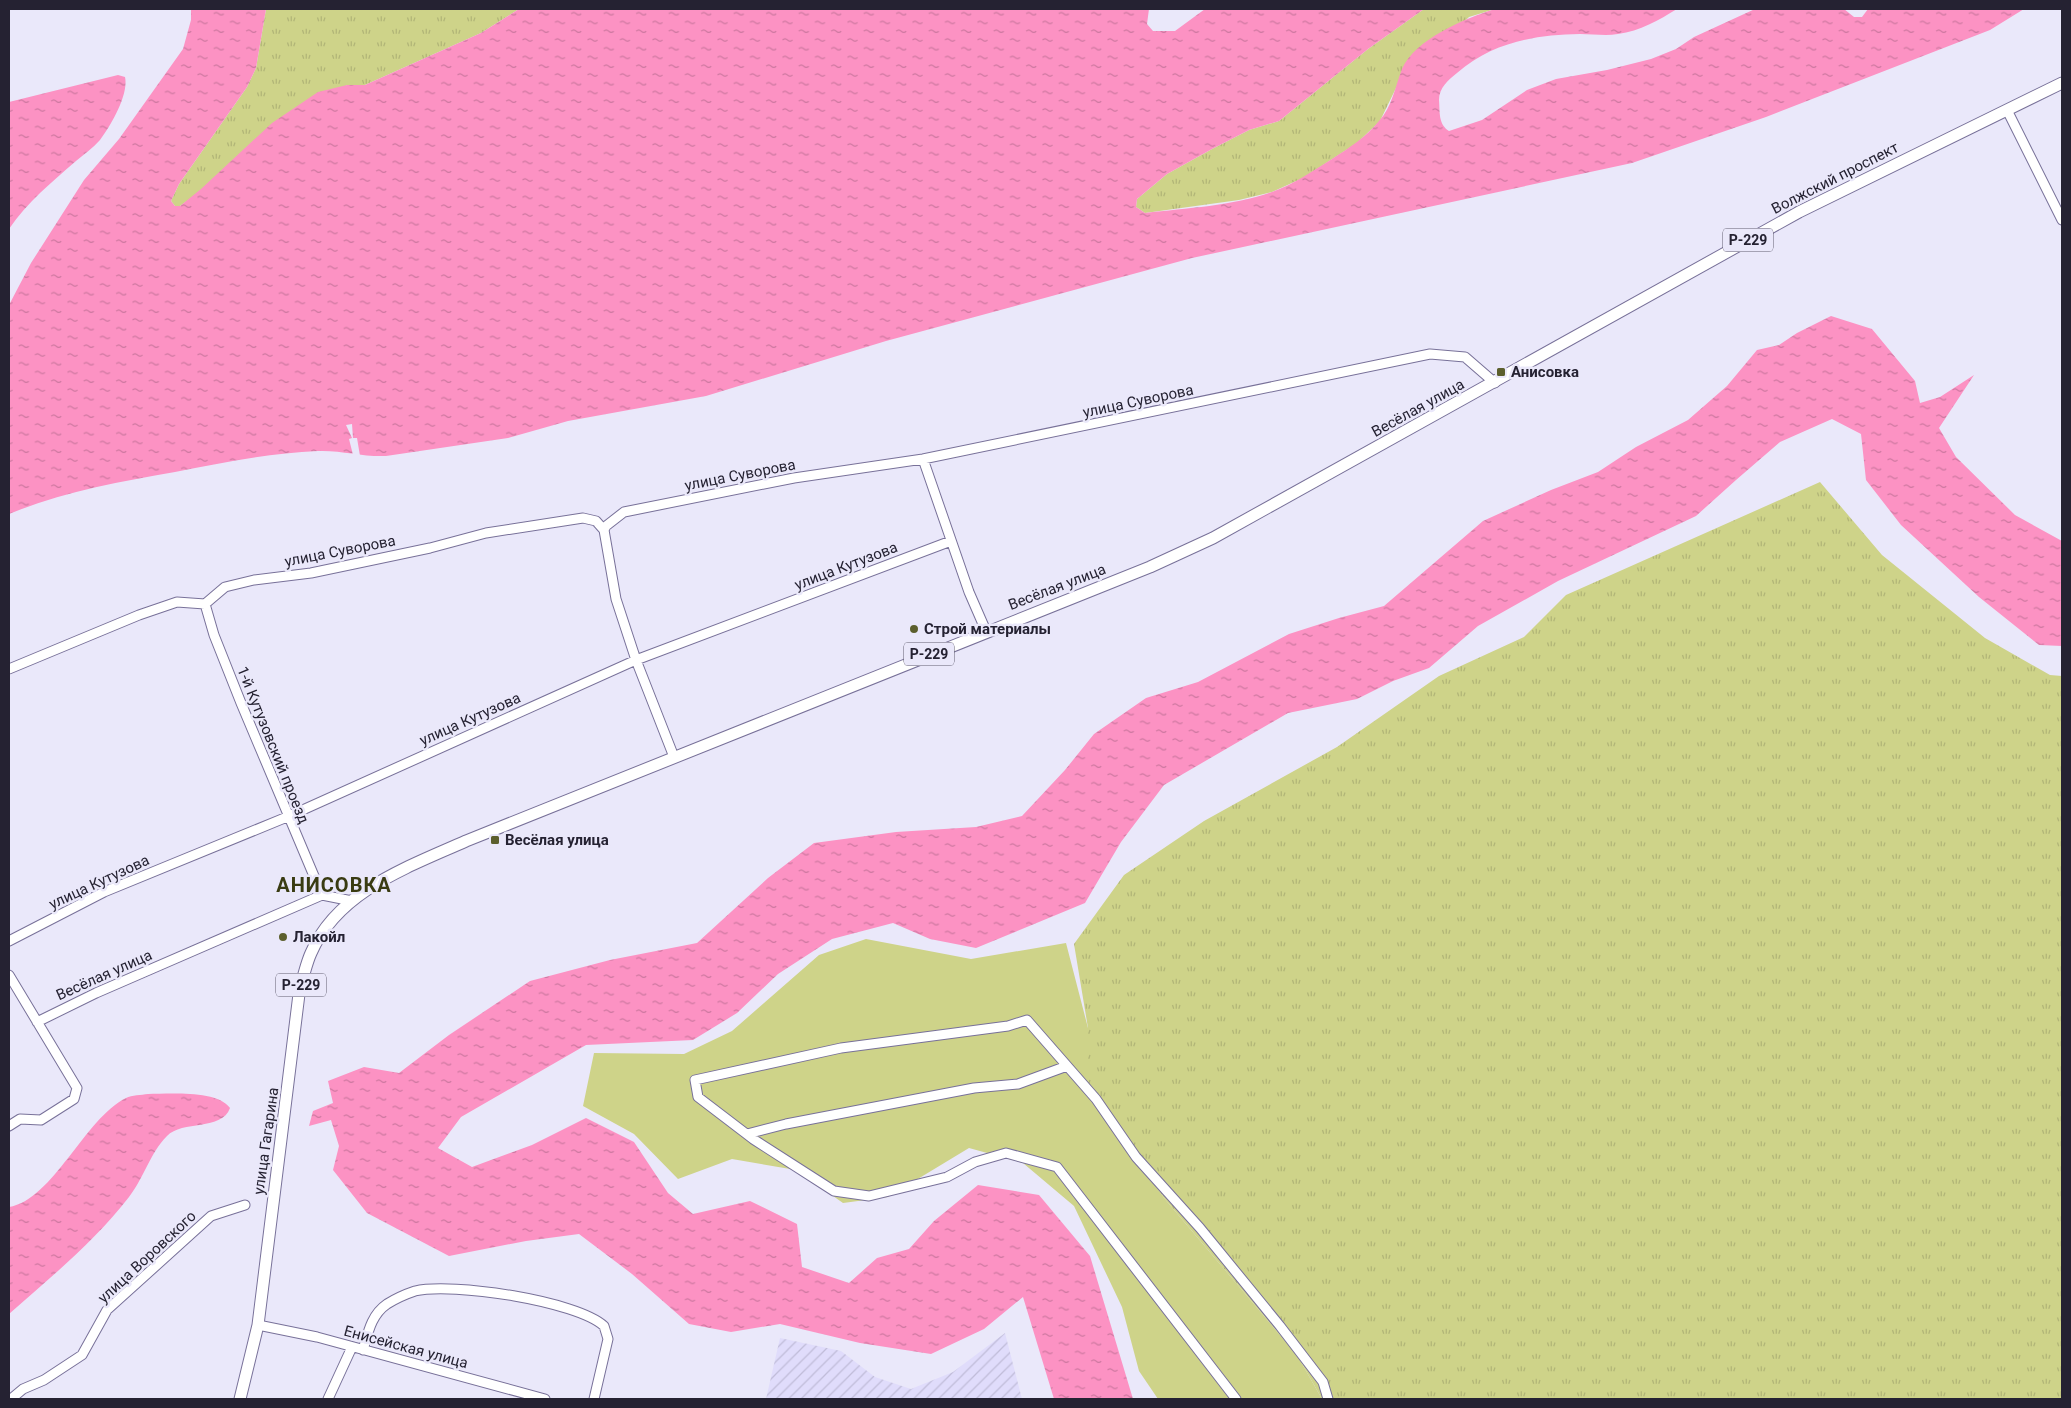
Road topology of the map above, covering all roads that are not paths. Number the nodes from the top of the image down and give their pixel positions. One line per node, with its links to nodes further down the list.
1 (2062, 83): 2 (main road, Волжский проспект / Р-229)
2 (2007, 110): 3 (street); 4 (main road, Волжский проспект / Р-229)
3 (2062, 220)
4 (1496, 383): 5 (street, улица Суворова); 9 (main road, Весёлая улица / Р-229)
5 (923, 459): 6 (street, улица Суворова); 7 (street)
6 (604, 530): 8 (street, улица Суворова); 10 (street)
7 (951, 541): 9 (street); 10 (street, улица Кутузова)
8 (204, 604): 11 (street); 13 (street, 1-й Кутузовский проезд)
9 (986, 631): 12 (main road, Весёлая улица / Р-229)
10 (636, 660): 12 (street); 13 (street, улица Кутузова)
11 (9, 669)
12 (674, 757): 15 (main road, Весёлая улица / Р-229)
13 (287, 816): 14 (street, 1-й Кутузовский проезд); 16 (street, улица Кутузова)
14 (322, 895): 15 (street); 18 (street, Весёлая улица)
15 (352, 901): 23 (main road, улица Гагарина / Р-229)
16 (9, 941)
17 (9, 975): 18 (street)
18 (37, 1022): 20 (street)
19 (1067, 1066): 21 (street); 21 (street); 32 (street)
20 (9, 1126)
21 (747, 1134): 31 (street)
22 (245, 1205): 26 (street, улица Воровского)
23 (258, 1326): 24 (street, Енисейская улица); 27 (main road, улица Гагарина / Р-229)
24 (352, 1348): 25 (street, Енисейская улица); 28 (street)
25 (363, 1350): 29 (street, Енисейская улица); 30 (street)
26 (11, 1399)
27 (240, 1399)
28 (328, 1399)
29 (545, 1399)
30 (594, 1399)
31 (1236, 1399)
32 (1328, 1399)

